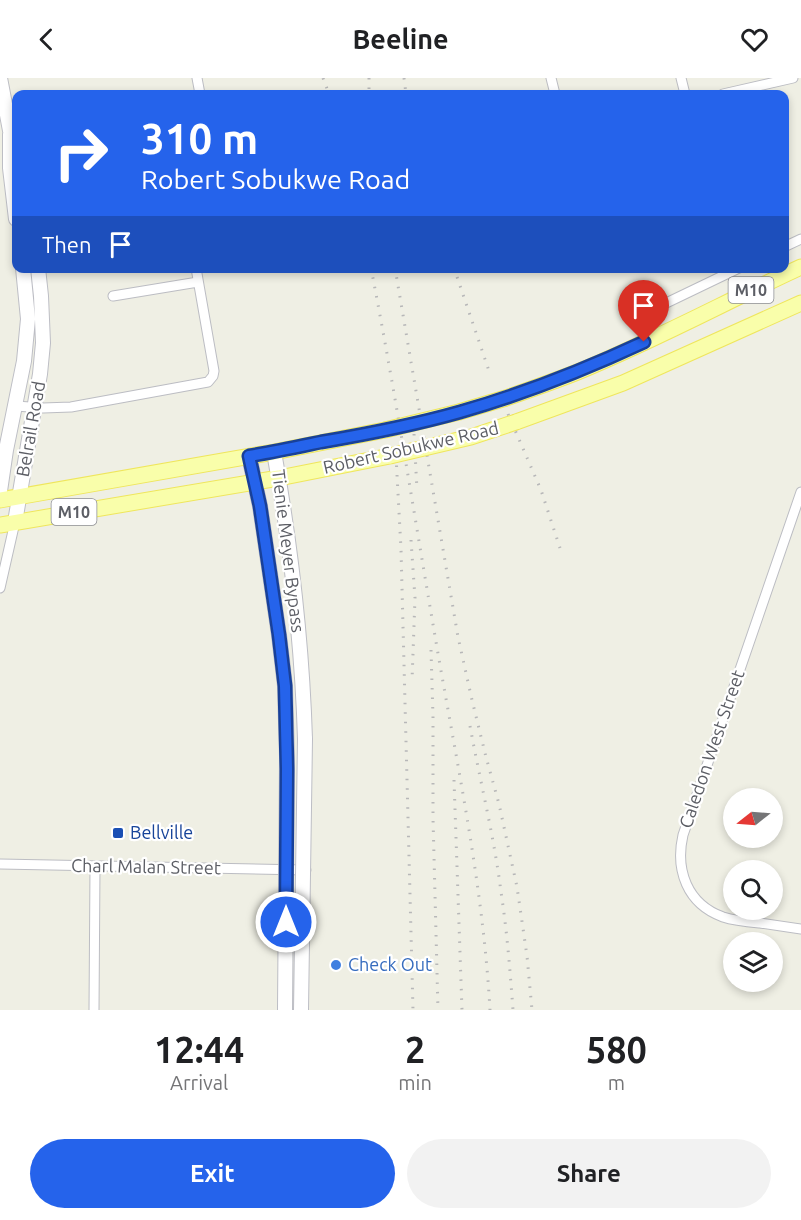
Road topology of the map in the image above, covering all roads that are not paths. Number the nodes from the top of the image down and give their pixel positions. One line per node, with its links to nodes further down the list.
1 (0, 78): 4 (main road)
2 (793, 78): 3 (street)
3 (740, 90)
4 (12, 142)
5 (12, 160): 6 (main road)
6 (12, 185)
7 (23, 273): 16 (main road, Belrail Road)
8 (39, 273): 17 (main road, Belrail Road)
9 (197, 273): 12 (street)
10 (725, 273): 15 (street)
11 (788, 273): 18 (main road, Robert Sobukwe Road / M10, bridge)
12 (198, 282): 13 (street); 17 (street)
13 (113, 296)
14 (801, 303): 20 (main road, Robert Sobukwe Road / M10, bridge)
15 (633, 319)
16 (16, 406): 17 (street); 22 (main road, Belrail Road)
17 (35, 408): 24 (main road, Belrail Road)
18 (274, 452): 19 (main road, Robert Sobukwe Road / M10); 20 (main road, Tienie Meyer Bypass)
19 (249, 456): 21 (main road, Tienie Meyer Bypass); 24 (main road, Robert Sobukwe Road / M10)
20 (279, 477): 21 (main road, Robert Sobukwe Road / M10); 34 (main road, Tienie Meyer Bypass, bridge)
21 (255, 481): 26 (main road, Robert Sobukwe Road / M10); 33 (main road, Tienie Meyer Bypass, bridge)
22 (0, 491)
23 (801, 492): 31 (street, Caledon West Street)
24 (19, 496): 25 (main road, Robert Sobukwe Road / M10); 26 (main road, Belrail Road)
25 (0, 500)
26 (7, 523): 27 (street, Belrail Road)
27 (0, 588)
28 (0, 864): 29 (street, Charl Malan Street)
29 (95, 867): 30 (street, Charl Malan Street); 32 (street)
30 (292, 869): 33 (street); 34 (street, Charl Malan Street)
31 (801, 929)
32 (93, 1010)
33 (287, 1010)
34 (302, 1010)

